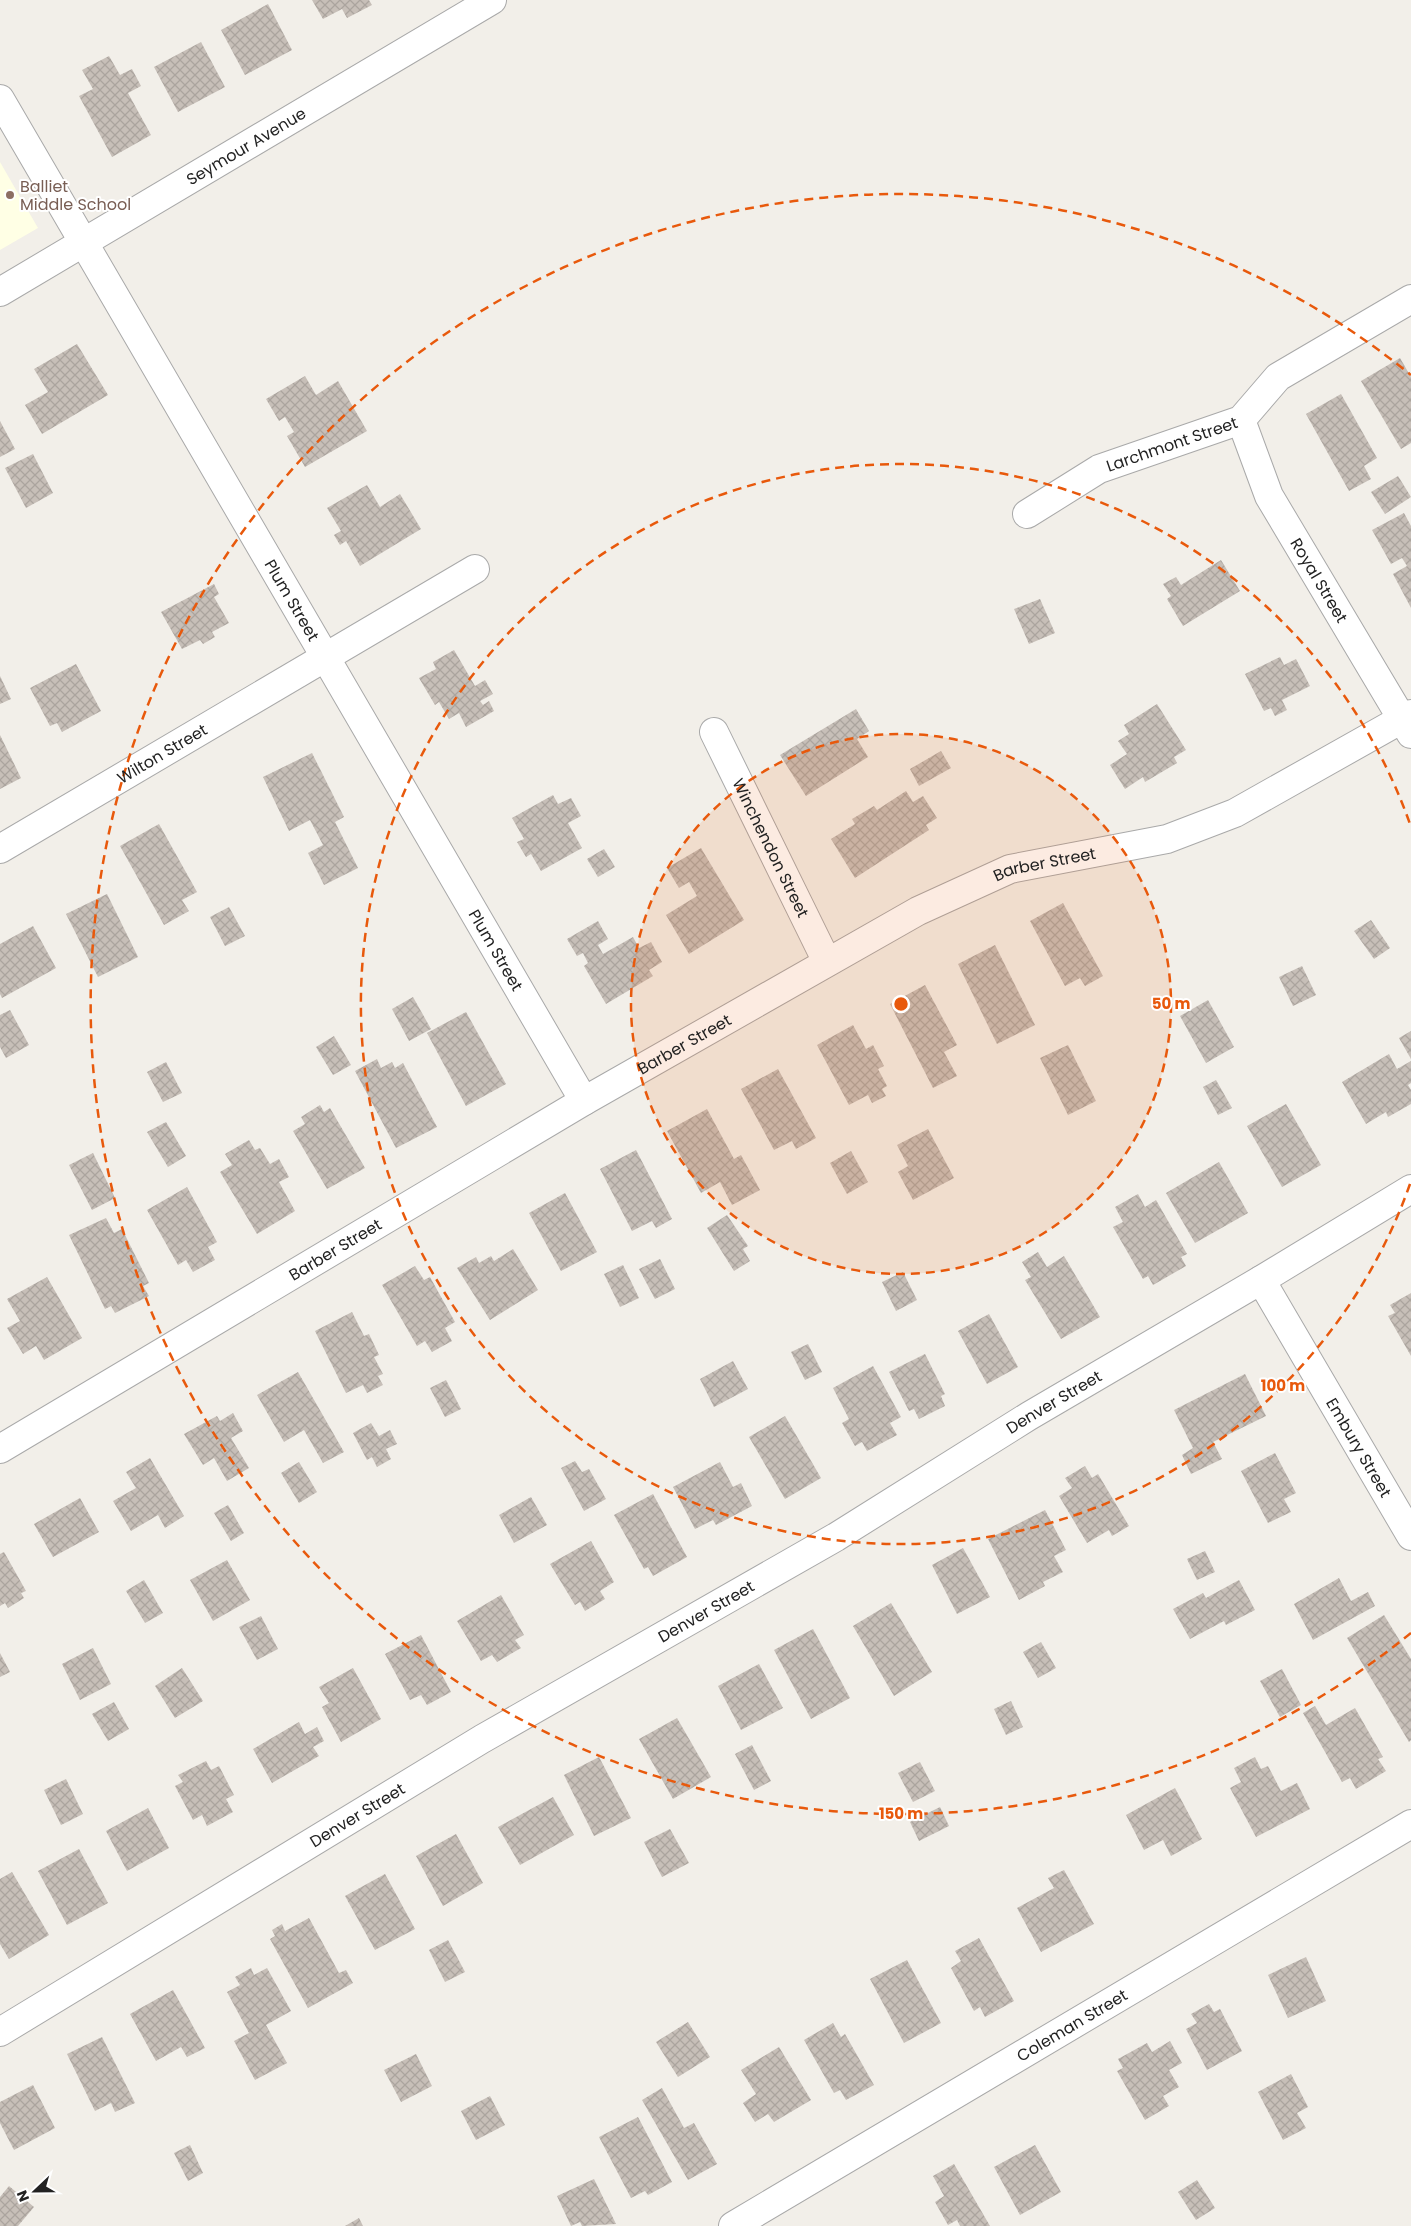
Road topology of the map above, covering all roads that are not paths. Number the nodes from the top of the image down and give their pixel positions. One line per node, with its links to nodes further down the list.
1 (492, 0): 3 (street, Seymour Avenue)
2 (0, 100): 3 (street, Plum Street)
3 (82, 243): 4 (street, Seymour Avenue); 9 (street, Plum Street)
4 (0, 292)
5 (1411, 300): 6 (street, Larchmont Street)
6 (1240, 420): 7 (street, Larchmont Street); 10 (street, Royal Street)
7 (1027, 514)
8 (475, 569): 9 (street, Wilton Street)
9 (324, 658): 12 (street, Wilton Street); 14 (street, Plum Street)
10 (1408, 723): 13 (street, Barber Street)
11 (714, 732): 13 (street, Winchendon Street)
12 (0, 850)
13 (827, 962): 14 (street, Barber Street)
14 (584, 1101): 17 (street, Barber Street)
15 (1411, 1189): 16 (street, Denver Street)
16 (1261, 1280): 18 (street, Embury Street); 20 (street, Denver Street)
17 (0, 1449)
18 (1411, 1536)
19 (1411, 1824): 21 (street, Coleman Street)
20 (0, 2032)
21 (733, 2226)

